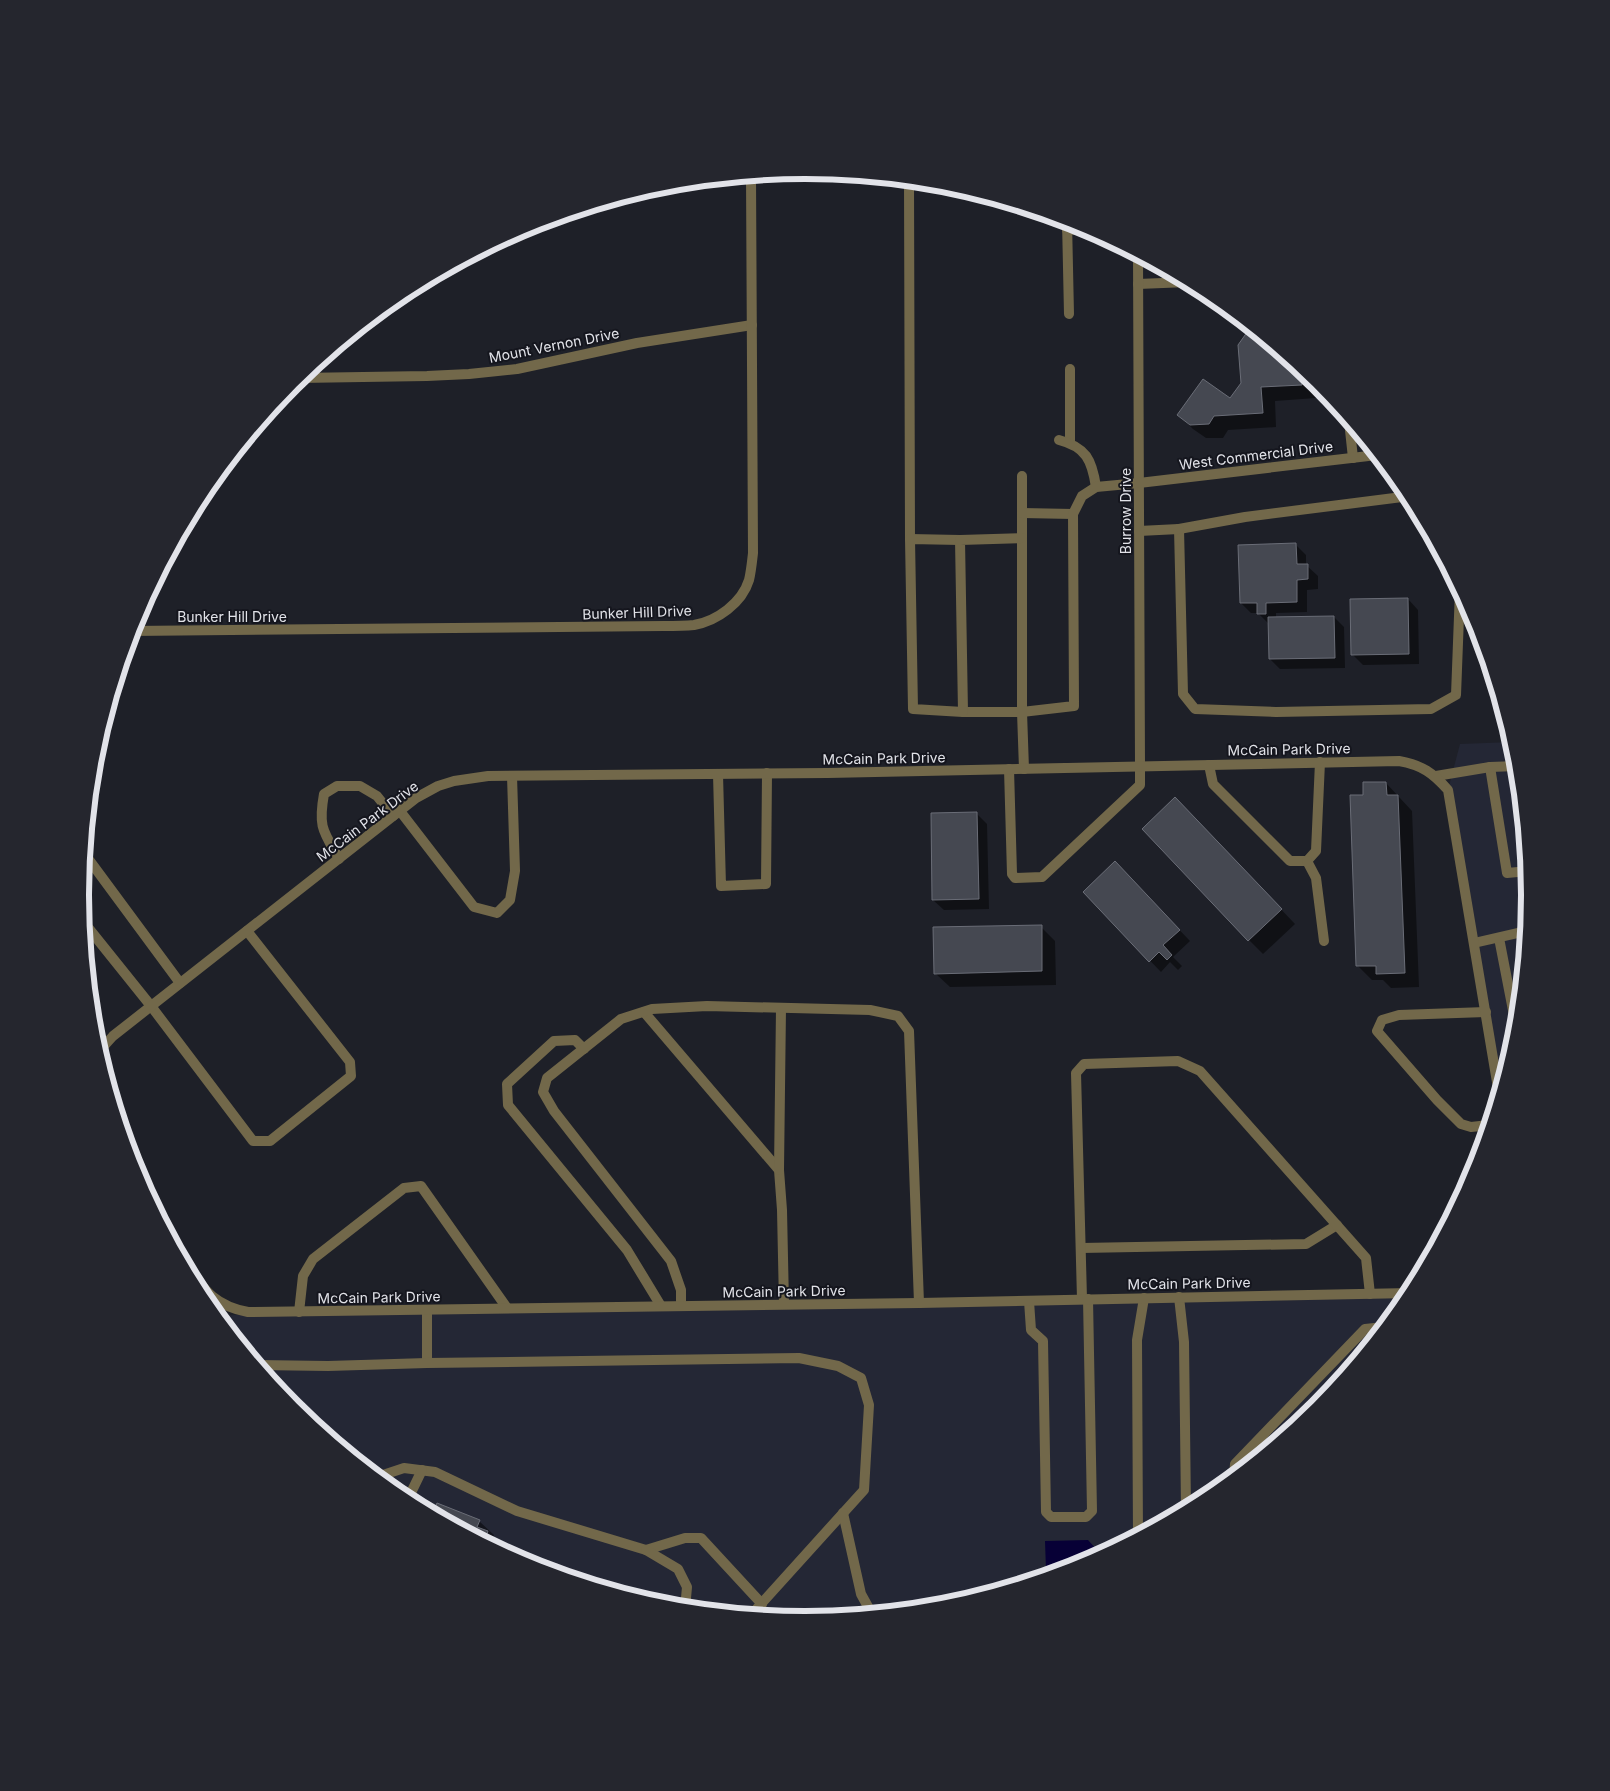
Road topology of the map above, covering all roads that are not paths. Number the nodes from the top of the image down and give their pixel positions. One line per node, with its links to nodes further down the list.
1 (751, 182): 8 (street, Bunker Hill Drive)
2 (909, 187): 25 (street)
3 (1067, 229): 7 (street)
4 (1138, 262): 6 (street, Burrow Drive)
5 (1175, 283): 6 (street)
6 (1138, 284): 17 (street, Burrow Drive)
7 (1069, 314)
8 (752, 325): 10 (street, Mount Vernon Drive); 28 (street, Bunker Hill Drive)
9 (1070, 369): 13 (street)
10 (311, 378)
11 (1350, 430): 15 (street)
12 (1059, 440): 13 (street)
13 (1070, 443): 18 (street)
14 (1370, 456): 15 (street, West Commercial Drive)
15 (1353, 458): 17 (street, West Commercial Drive)
16 (1022, 476): 20 (street)
17 (1139, 484): 18 (street, West Commercial Drive); 23 (street, Burrow Drive)
18 (1096, 486): 21 (street)
19 (1400, 497): 22 (street)
20 (1022, 513): 21 (street); 24 (street)
21 (1073, 514): 30 (street)
22 (1179, 529): 23 (street); 27 (street)
23 (1139, 531): 33 (street, Burrow Drive)
24 (1022, 538): 26 (street); 30 (street)
25 (910, 539): 26 (street); 29 (street)
26 (960, 540): 29 (street)
27 (1459, 605)
28 (139, 631)
29 (963, 712): 30 (street)
30 (1022, 712): 37 (street)
31 (1320, 762): 32 (street, McCain Park Drive); 41 (street, McCain Park Drive); 45 (street)
32 (1209, 765): 33 (street, McCain Park Drive); 45 (street)
33 (1140, 766): 36 (street, Burrow Drive); 37 (street, McCain Park Drive)
34 (1509, 766): 35 (street)
35 (1490, 767): 41 (street); 46 (street)
36 (1009, 769): 37 (street, McCain Park Drive); 38 (street, McCain Park Drive)
37 (1024, 769)
38 (767, 773): 39 (street, McCain Park Drive); 39 (street)
39 (718, 774): 40 (street, McCain Park Drive)
40 (512, 776): 42 (street, McCain Park Drive); 42 (street)
41 (1436, 776): 52 (street, McCain Park Drive)
42 (396, 814): 43 (street, McCain Park Drive); 43 (street)
43 (339, 859): 48 (street, McCain Park Drive)
44 (90, 861): 53 (street)
45 (1307, 861): 51 (street)
46 (1520, 872)
47 (90, 930): 54 (street)
48 (247, 931): 53 (street, McCain Park Drive); 54 (street)
49 (1520, 933): 50 (street)
50 (1499, 938): 52 (street); 55 (street)
51 (1324, 941)
52 (1474, 943): 58 (street, McCain Park Drive)
53 (180, 984): 54 (street, McCain Park Drive)
54 (151, 1006): 59 (street, McCain Park Drive)
55 (1512, 1006)
56 (781, 1008): 57 (street); 63 (street); 73 (street)
57 (644, 1012): 60 (street); 63 (street)
58 (1486, 1012): 61 (street, McCain Park Drive); 62 (street)
59 (105, 1045)
60 (584, 1049): 75 (street); 76 (street)
61 (1497, 1081)
62 (1483, 1126)
63 (779, 1170): 74 (street)
64 (1337, 1225): 65 (street); 65 (street); 67 (street)
65 (1081, 1248): 71 (street)
66 (1401, 1293): 67 (street, McCain Park Drive)
67 (1370, 1294): 68 (street, McCain Park Drive)
68 (1179, 1297): 70 (street, McCain Park Drive); 87 (street)
69 (212, 1298): 79 (street, McCain Park Drive)
70 (1144, 1298): 71 (street, McCain Park Drive); 89 (street)
71 (1085, 1299): 72 (street, McCain Park Drive); 72 (street)
72 (1029, 1301): 73 (street, McCain Park Drive)
73 (919, 1303): 74 (street, McCain Park Drive)
74 (784, 1304): 76 (street, McCain Park Drive)
75 (661, 1306): 76 (street, McCain Park Drive); 77 (street, McCain Park Drive)
76 (681, 1306)
77 (507, 1308): 78 (street, McCain Park Drive); 79 (street)
78 (427, 1310): 79 (street, McCain Park Drive); 81 (street)
79 (299, 1312)
80 (1376, 1328): 83 (street)
81 (427, 1363): 82 (street); 88 (street)
82 (264, 1365)
83 (1234, 1469)
84 (422, 1470): 85 (street); 86 (street); 90 (street)
85 (384, 1475)
86 (411, 1493)
87 (1186, 1502)
88 (842, 1514): 92 (street); 93 (street)
89 (1138, 1529)
90 (646, 1550): 91 (street); 92 (street)
91 (686, 1602)
92 (762, 1604): 94 (street)
93 (869, 1609)
94 (757, 1610)

